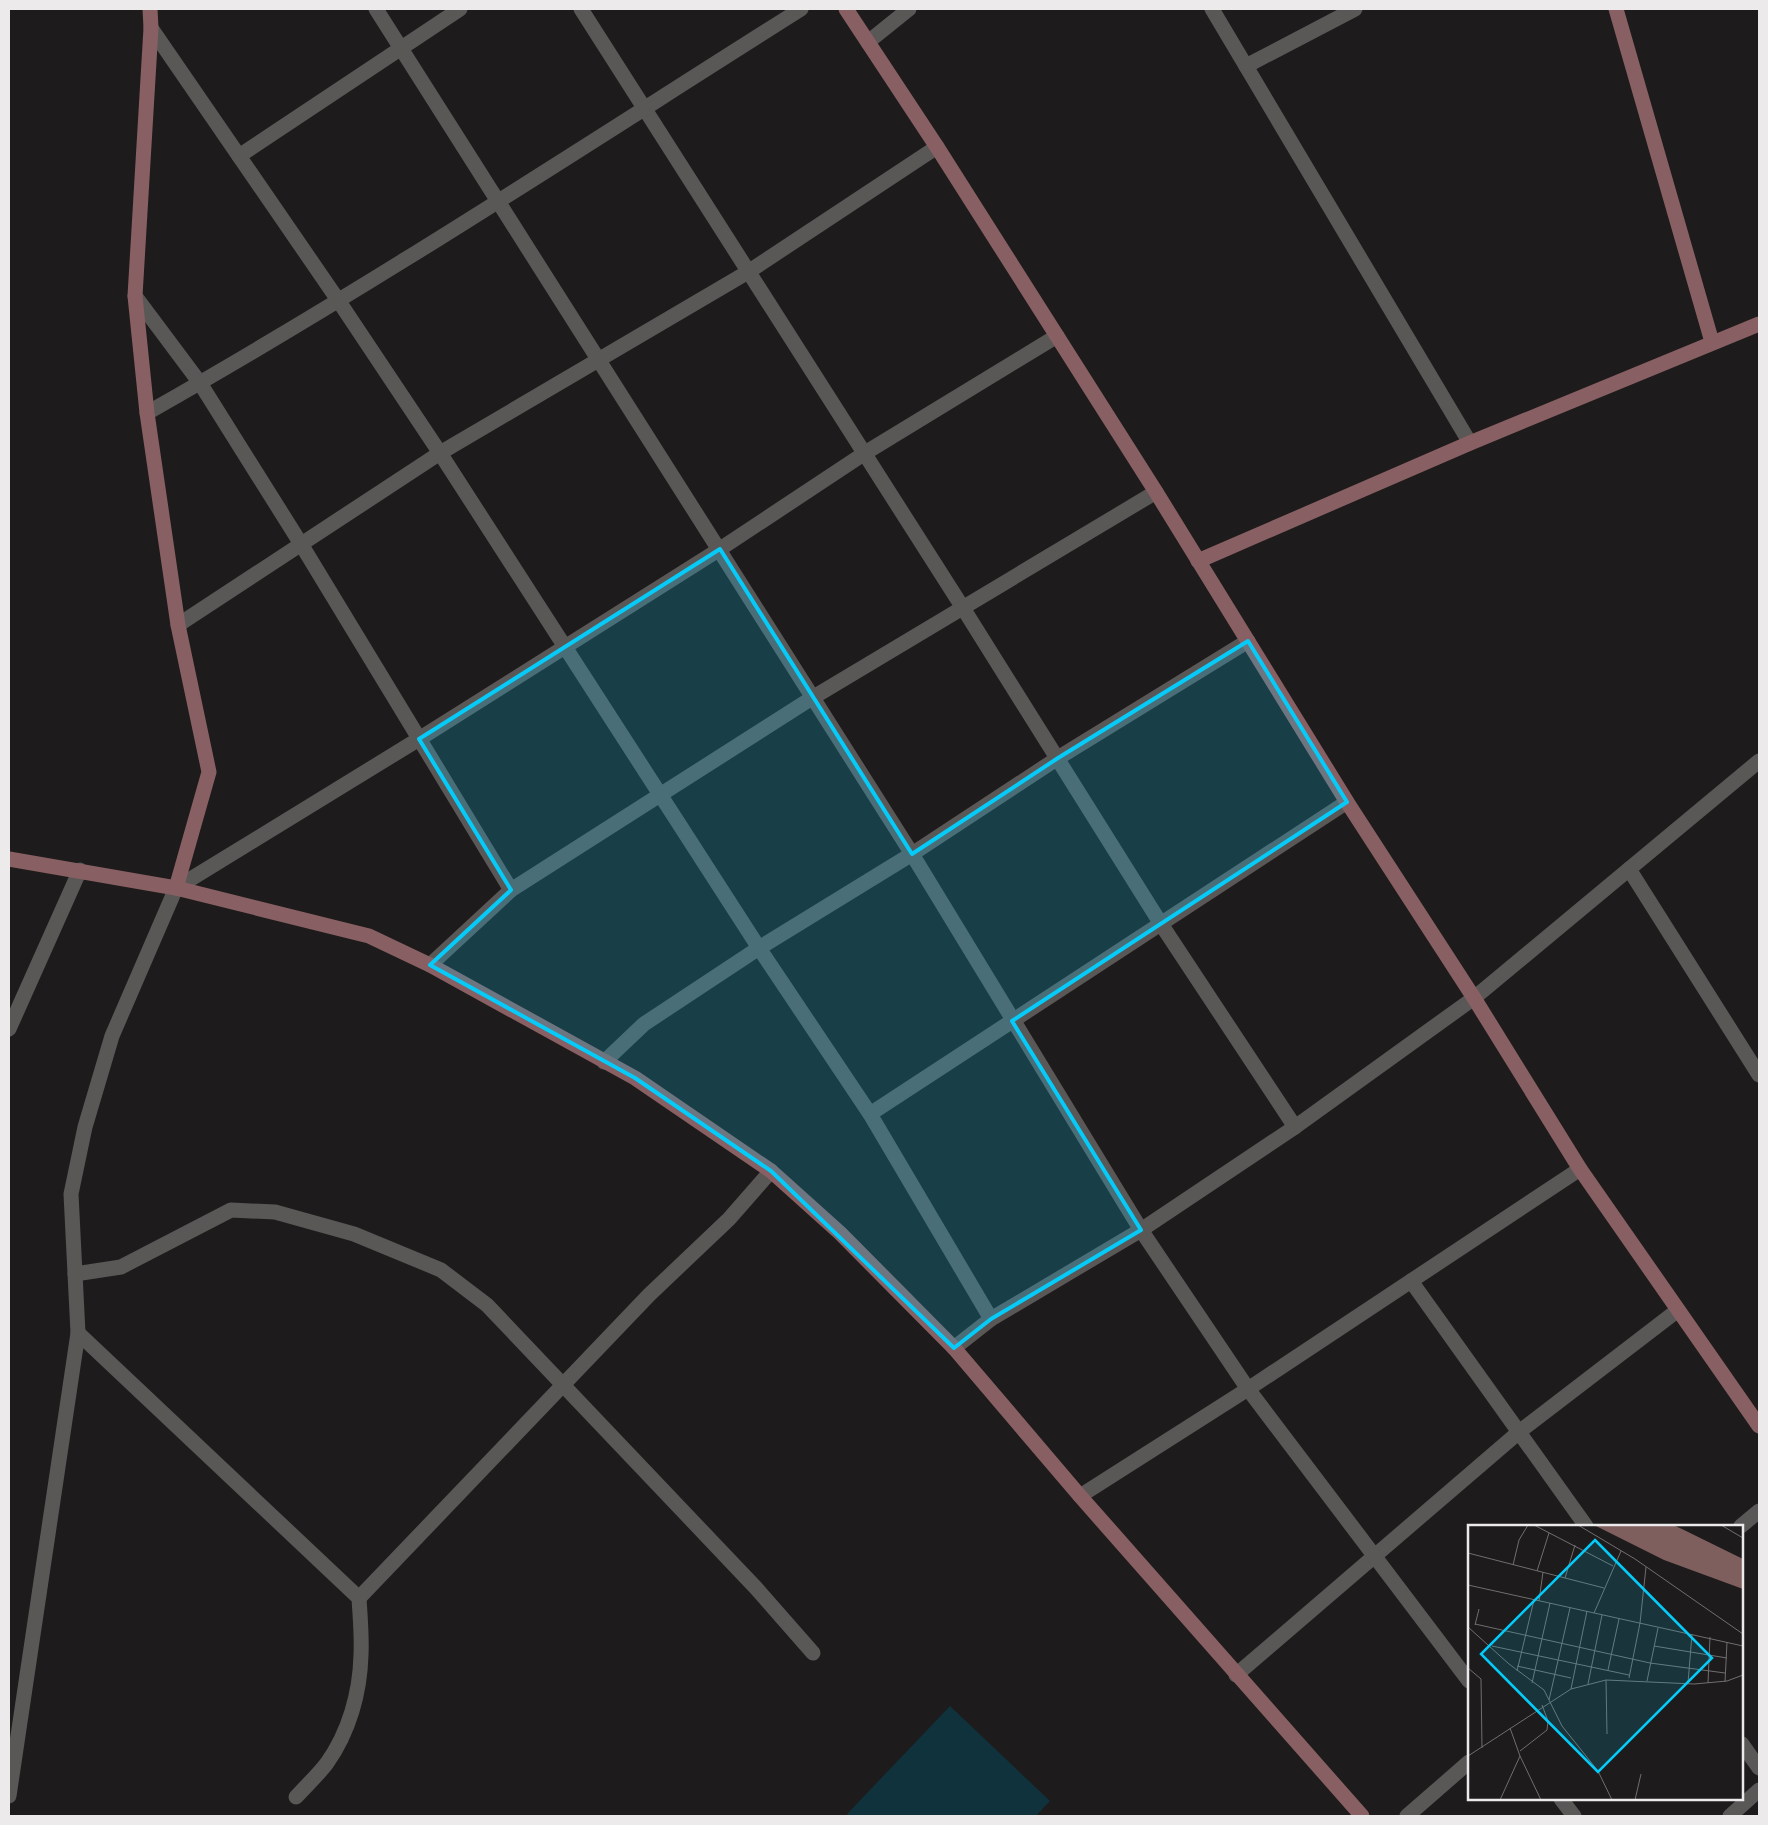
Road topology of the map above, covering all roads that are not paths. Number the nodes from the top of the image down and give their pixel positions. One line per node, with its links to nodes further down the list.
1 (150, 9): 11 (street)
2 (376, 9): 13 (street)
3 (460, 9): 13 (street)
4 (581, 9): 15 (street)
5 (800, 9): 15 (street)
6 (846, 9): 12 (street)
7 (909, 9): 12 (street)
8 (1212, 9): 14 (street)
9 (1355, 9): 14 (street)
10 (1616, 9): 24 (street)
11 (151, 28): 17 (street); 20 (street)
12 (868, 42): 16 (street)
13 (402, 48): 17 (street); 18 (street)
14 (1246, 66): 28 (street)
15 (644, 108): 18 (street); 19 (street)
16 (937, 147): 19 (street); 23 (street)
17 (239, 156): 21 (street)
18 (499, 201): 21 (street); 25 (street)
19 (748, 272): 25 (street); 30 (street)
20 (135, 296): 26 (street); 27 (street)
21 (338, 300): 26 (street); 29 (street)
22 (1759, 324): 24 (street)
23 (1057, 336): 30 (street); 31 (street)
24 (1712, 342): 28 (street)
25 (600, 359): 29 (street); 33 (street)
26 (200, 383): 27 (street); 32 (street)
27 (147, 413): 36 (street)
28 (1470, 443): 34 (street)
29 (440, 453): 32 (street); 38 (street)
30 (865, 454): 33 (street); 35 (street)
31 (1156, 492): 34 (street); 35 (street)
32 (300, 544): 36 (street); 40 (street)
33 (720, 549): 38 (street); 39 (street)
34 (1198, 561): 37 (street)
35 (963, 608): 39 (street); 41 (street)
36 (178, 625): 49 (street)
37 (1248, 640): 41 (street); 44 (street)
38 (565, 648): 40 (street); 43 (street)
39 (812, 698): 43 (street); 45 (street)
40 (419, 739): 49 (street); 50 (street)
41 (1058, 758): 45 (street); 51 (street)
42 (1759, 761): 47 (street)
43 (660, 795): 50 (street); 52 (street)
44 (1348, 802): 51 (street); 54 (street)
45 (912, 854): 52 (street); 55 (street)
46 (9, 858): 48 (street)
47 (1629, 869): 54 (street); 58 (street)
48 (80, 870): 49 (street); 56 (street)
49 (176, 888): 53 (street); 64 (street)
50 (511, 890): 53 (street)
51 (1161, 924): 55 (street); 60 (street)
52 (759, 948): 57 (street); 59 (street)
53 (430, 966): 57 (street)
54 (1474, 998): 60 (street); 61 (street)
55 (1012, 1021): 59 (street); 63 (street)
56 (9, 1030)
57 (604, 1062): 62 (street)
58 (1759, 1075)
59 (870, 1114): 67 (street)
60 (1295, 1127): 63 (street)
61 (1580, 1169): 65 (street); 66 (street)
62 (771, 1170): 69 (street); 70 (street)
63 (1141, 1230): 67 (street); 71 (street)
64 (75, 1274): 68 (street); 70 (street)
65 (1411, 1281): 71 (street); 73 (street)
66 (1678, 1310): 72 (street); 73 (street)
67 (992, 1320): 69 (street)
68 (78, 1333): 79 (street); 87 (street)
69 (954, 1348): 74 (street)
70 (562, 1386): 79 (street); 80 (street)
71 (1248, 1389): 74 (street); 78 (street)
72 (1759, 1426)
73 (1519, 1432): 76 (street); 78 (street)
74 (1080, 1496): 81 (street)
75 (1759, 1511): 77 (street)
76 (1585, 1525)
77 (1742, 1525)
78 (1374, 1555): 81 (street); 82 (street)
79 (359, 1598): 88 (street)
80 (813, 1653)
81 (1236, 1674): 90 (street)
82 (1468, 1680)
83 (1743, 1745): 85 (street)
84 (1468, 1763): 91 (street)
85 (1759, 1768)
86 (1759, 1790): 93 (street)
87 (9, 1796)
88 (296, 1797)
89 (1562, 1800): 92 (street)
90 (1362, 1816)
91 (1407, 1816)
92 (1574, 1816)
93 (1730, 1816)

